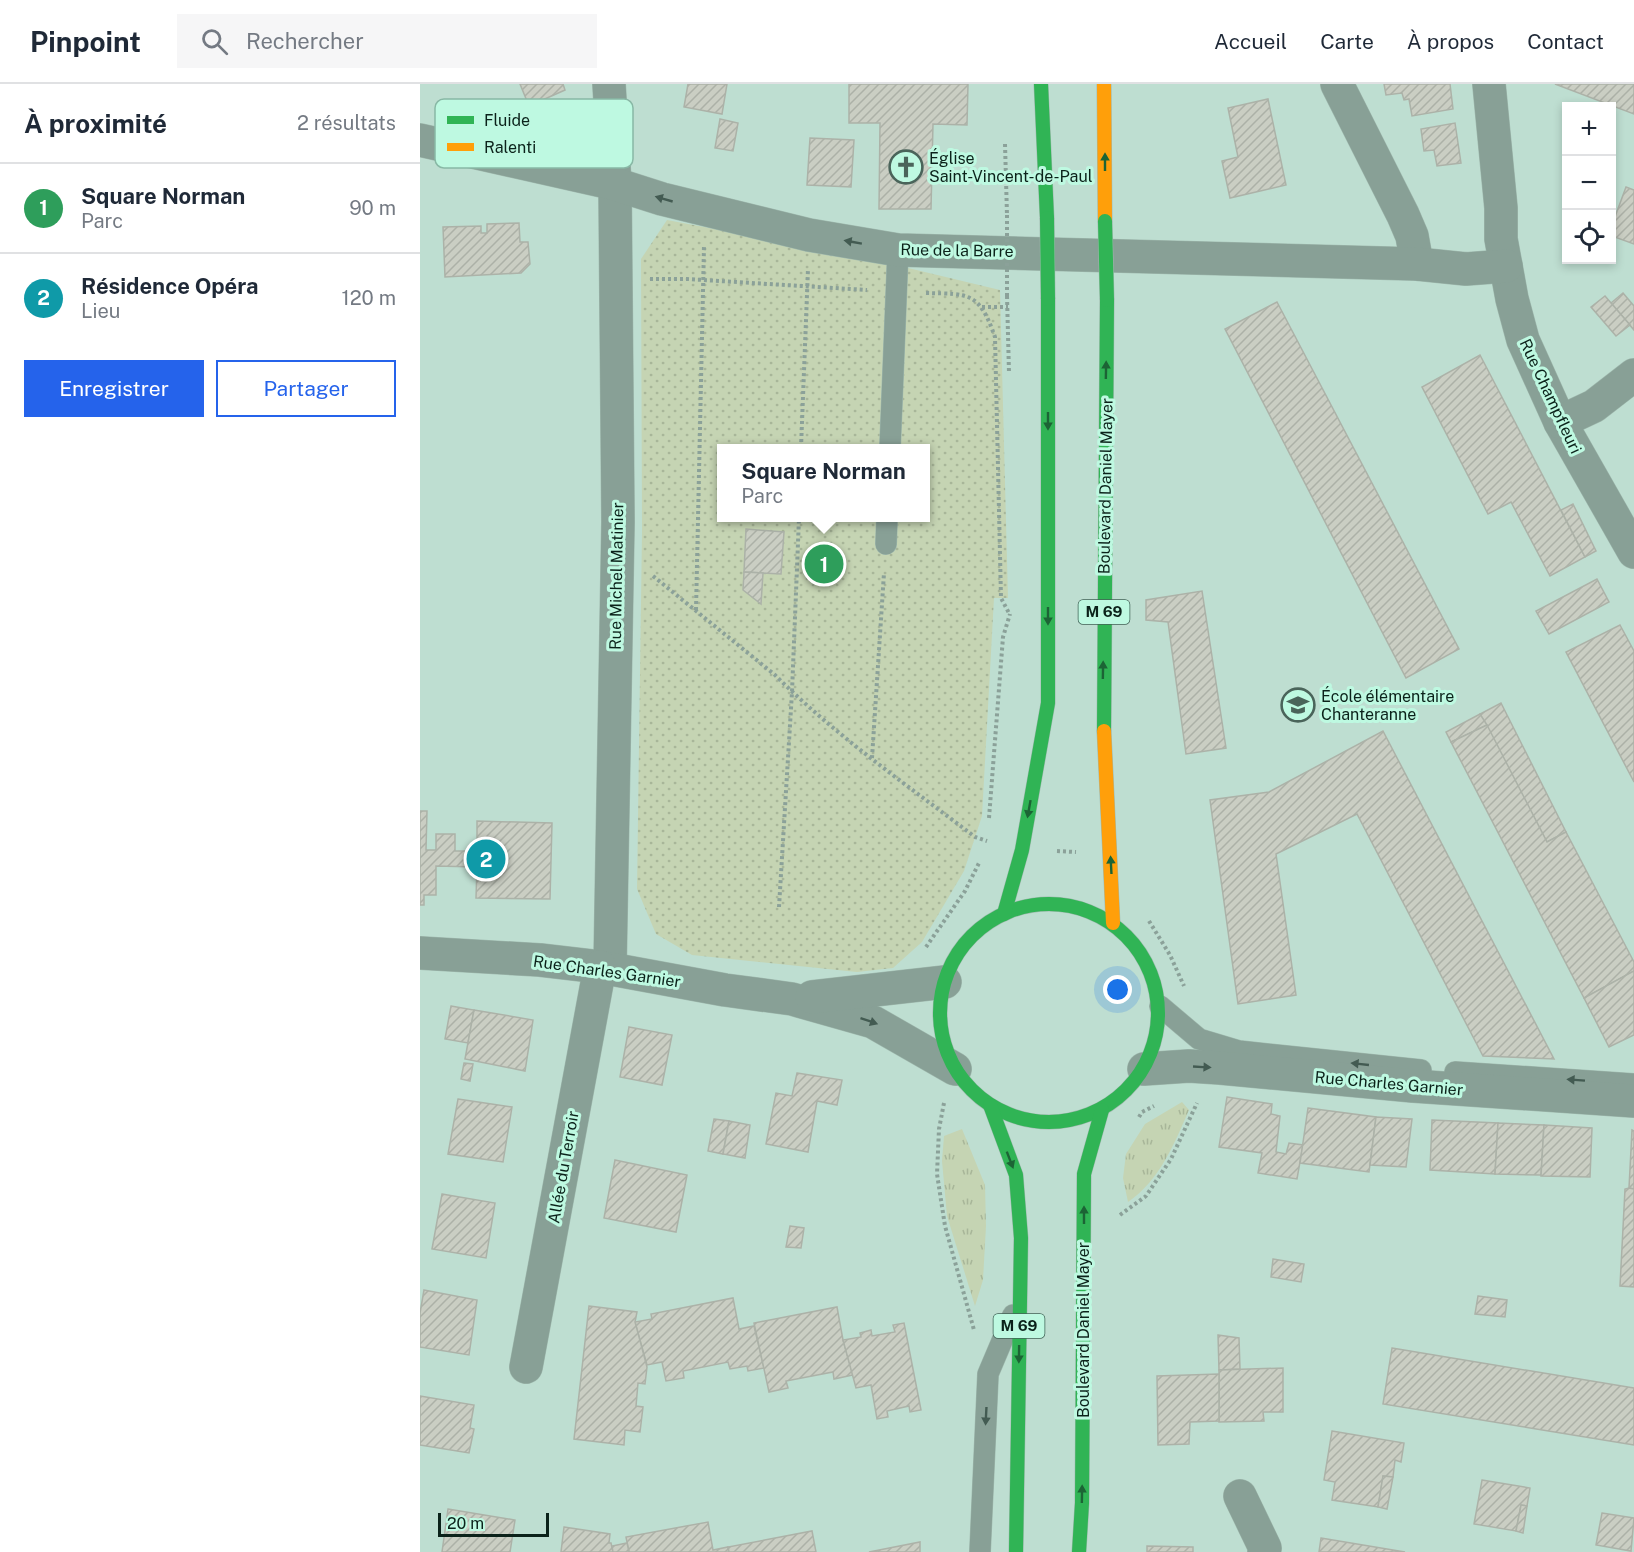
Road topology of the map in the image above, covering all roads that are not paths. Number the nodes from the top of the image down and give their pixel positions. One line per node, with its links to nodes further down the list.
1 (609, 84): 6 (street, Rue Michel Matinier)
2 (1041, 84): 21 (main road, one-way to 21, bridge)
3 (1104, 84): 22 (main road, Boulevard Daniel Mayer / M 69, one-way to 3, bridge)
4 (1337, 84): 13 (street)
5 (1489, 84): 14 (street, Rue Champfleuri)
6 (610, 99)
7 (420, 140): 8 (street, Rue de la Barre)
8 (435, 143)
9 (544, 168): 11 (street, Rue de la Barre)
10 (614, 168): 11 (street, Rue Michel Matinier)
11 (615, 184): 12 (street, Rue de la Barre, one-way to 11); 24 (street, Rue Michel Matinier)
12 (898, 250): 13 (street, Rue de la Barre); 17 (lane)
13 (1417, 264): 14 (street, Rue de la Barre)
14 (1506, 267): 16 (street, Rue Champfleuri)
15 (1634, 375): 16 (street)
16 (1560, 422): 20 (street, Rue Champfleuri)
17 (890, 444)
18 (887, 522): 19 (lane)
19 (886, 544)
20 (1634, 552)
21 (1004, 914): 22 (main road); 25 (main road)
22 (1113, 923): 27 (main road)
23 (420, 953): 24 (street, Rue Charles Garnier)
24 (605, 968): 26 (street, Rue Charles Garnier); 36 (street, Allée du Terroir)
25 (945, 982): 26 (street, Rue Charles Garnier); 30 (main road)
26 (792, 999): 30 (street, Rue Charles Garnier, one-way to 30)
27 (1160, 1006): 28 (lane); 29 (main road)
28 (1194, 1053): 29 (street, Rue Charles Garnier); 31 (lane, one-way to 28); 32 (street, Rue Charles Garnier, one-way to 32)
29 (1144, 1069): 34 (main road)
30 (950, 1081): 33 (main road)
31 (1634, 1084)
32 (1634, 1101)
33 (990, 1105): 34 (main road); 35 (main road, M 69, one-way to 35)
34 (1102, 1110): 40 (main road, Boulevard Daniel Mayer, one-way to 34)
35 (1019, 1301): 38 (lane, one-way to 38); 39 (main road, M 69, one-way to 39)
36 (526, 1367)
37 (1240, 1496): 41 (street)
38 (980, 1552)
39 (1016, 1552)
40 (1079, 1552)
41 (1264, 1552)

